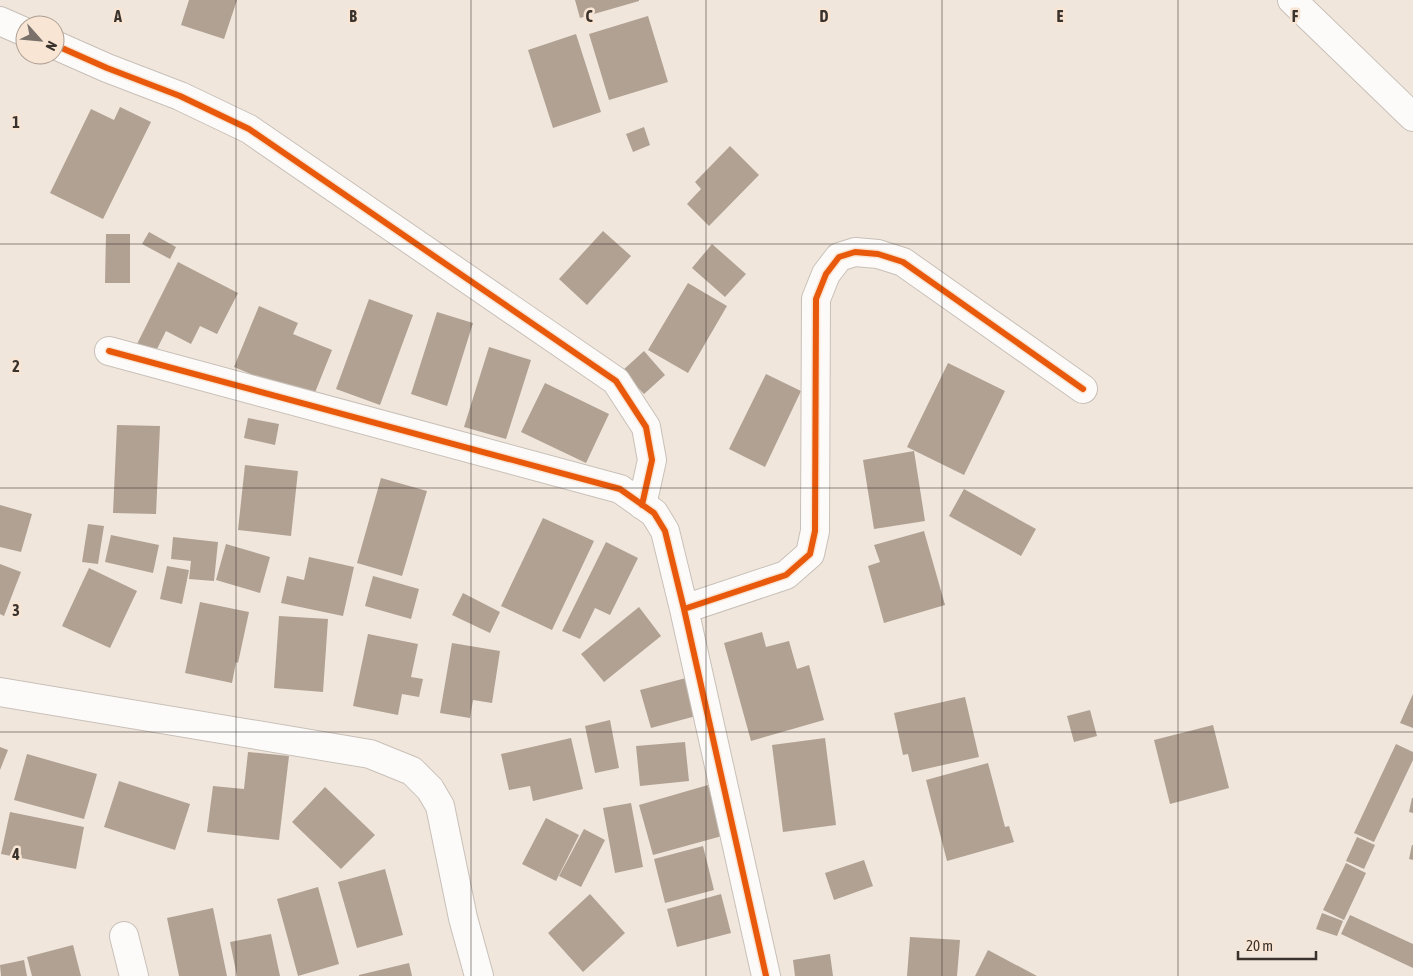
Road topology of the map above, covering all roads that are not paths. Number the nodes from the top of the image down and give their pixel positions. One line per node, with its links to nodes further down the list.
1 (1292, 0): 5 (street)
2 (0, 21): 3 (street)
3 (15, 28)
4 (65, 49): 8 (street)
5 (1413, 117)
6 (108, 351): 8 (street)
7 (1083, 389): 9 (street)
8 (642, 505): 9 (street)
9 (684, 609): 14 (street)
10 (0, 692): 13 (street)
11 (124, 936): 12 (street)
12 (134, 976)
13 (479, 976)
14 (766, 976)

